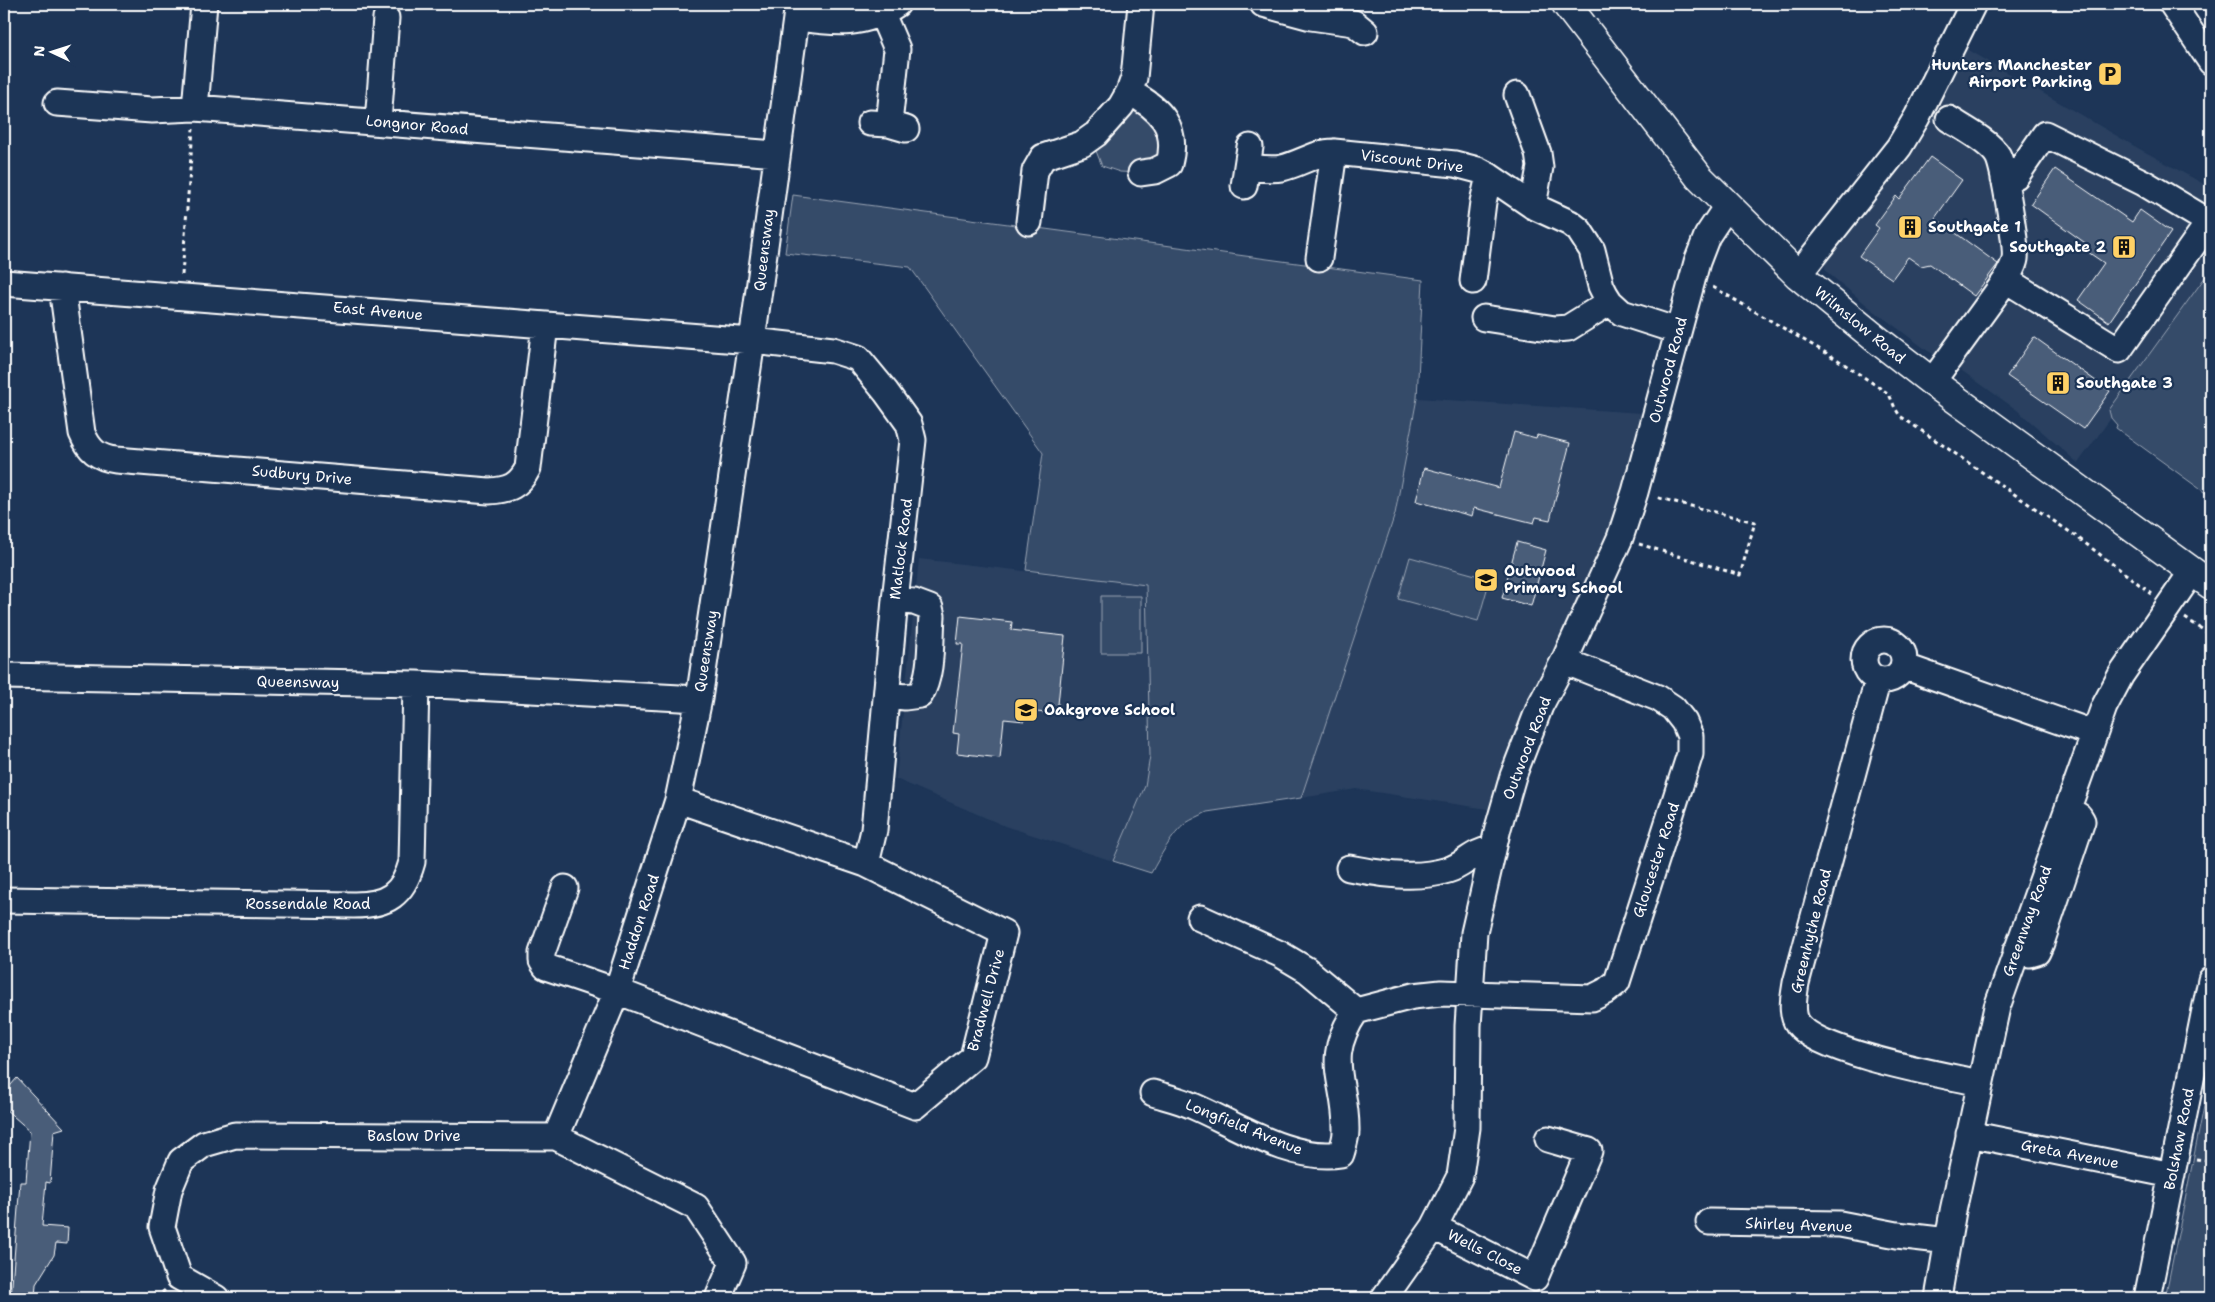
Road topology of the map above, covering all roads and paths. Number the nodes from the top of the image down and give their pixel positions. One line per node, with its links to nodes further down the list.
1 (204, 4): 15 (street)
2 (1141, 4): 12 (street)
3 (1263, 4): 10 (street)
4 (1566, 4): 26 (main road, Wilmslow Road)
5 (2172, 4): 11 (street)
6 (1969, 5): 30 (street)
7 (890, 9): 8 (street); 18 (street)
8 (796, 11): 20 (street, Queensway)
9 (386, 18): 17 (street)
10 (1365, 32)
11 (2211, 62)
12 (1129, 92): 22 (street); 27 (street)
13 (1517, 92): 25 (street)
14 (57, 103): 15 (street, Longnor Road)
15 (195, 108): 17 (street, Longnor Road); 35 (path)
16 (1949, 119): 24 (street)
17 (378, 122): 20 (street, Longnor Road)
18 (888, 125)
19 (1334, 152): 21 (street, Viscount Drive); 23 (street, Viscount Drive); 28 (street)
20 (776, 154): 40 (street, Queensway)
21 (1247, 167)
22 (1141, 173)
23 (1489, 176): 25 (street, Viscount Drive); 32 (street)
24 (2004, 179): 31 (street); 31 (street)
25 (1533, 206): 36 (street, Viscount Drive)
26 (1727, 206): 29 (street, Outwood Road); 30 (main road, Wilmslow Road)
27 (1028, 222)
28 (1319, 258)
29 (1693, 275): 39 (street, Outwood Road); 45 (path)
30 (1798, 275): 41 (main road, Wilmslow Road)
31 (2006, 280): 41 (street)
32 (1473, 281)
33 (4, 283): 34 (street, East Avenue)
34 (62, 287): 35 (street, East Avenue); 38 (street, Sudbury Drive)
35 (180, 295): 38 (street, East Avenue)
36 (1610, 302): 37 (street); 39 (street)
37 (1484, 318)
38 (545, 325): 40 (street, East Avenue)
39 (1678, 331): 42 (street, Outwood Road)
40 (752, 341): 46 (street, Matlock Road); 55 (street, Queensway)
41 (1932, 382): 44 (main road, Wilmslow Road)
42 (1635, 492): 43 (street, Outwood Road); 43 (path)
43 (1620, 538): 49 (street, Outwood Road)
44 (2202, 578): 56 (street, Greenway Road)
45 (2157, 598)
46 (904, 601): 54 (street, Matlock Road); 54 (street)
47 (2186, 619): 48 (path)
48 (2211, 635)
49 (1564, 661): 58 (street, Outwood Road); 66 (street, Gloucester Road)
50 (1903, 666): 52 (street); 52 (street); 56 (street)
51 (4, 676): 53 (street, Queensway)
52 (1878, 679): 68 (street, Greenhythe Road)
53 (416, 684): 55 (street, Queensway); 62 (street, Rossendale Road)
54 (896, 696): 59 (street, Matlock Road)
55 (699, 699): 57 (street, Haddon Road)
56 (2094, 732): 68 (street, Greenway Road)
57 (678, 800): 59 (street, Bradwell Drive); 65 (street, Haddon Road)
58 (1492, 849): 60 (street); 66 (street, Outwood Road)
59 (866, 864): 65 (street, Bradwell Drive)
60 (1349, 868)
61 (565, 888): 65 (street)
62 (4, 900)
63 (1200, 918): 67 (street)
64 (2211, 980): 73 (street, Bolshaw Road)
65 (617, 992): 71 (street, Haddon Road)
66 (1469, 994): 67 (street); 75 (street, Outwood Road)
67 (1356, 1011): 69 (street, Longfield Avenue)
68 (1980, 1083): 70 (street, Greenway Road)
69 (1153, 1093)
70 (1969, 1134): 73 (street, Greta Avenue); 76 (street, Greenway Road)
71 (556, 1137): 77 (street, Baslow Drive); 78 (street, Baslow Drive)
72 (1548, 1139): 75 (street, Wells Close)
73 (2172, 1174): 81 (street, Bolshaw Road)
74 (1709, 1222): 76 (street, Shirley Avenue)
75 (1434, 1227): 79 (street, Outwood Road)
76 (1948, 1241): 80 (street, Greenway Road)
77 (216, 1298)
78 (718, 1298)
79 (1384, 1298)
80 (1938, 1298)
81 (2147, 1298)

